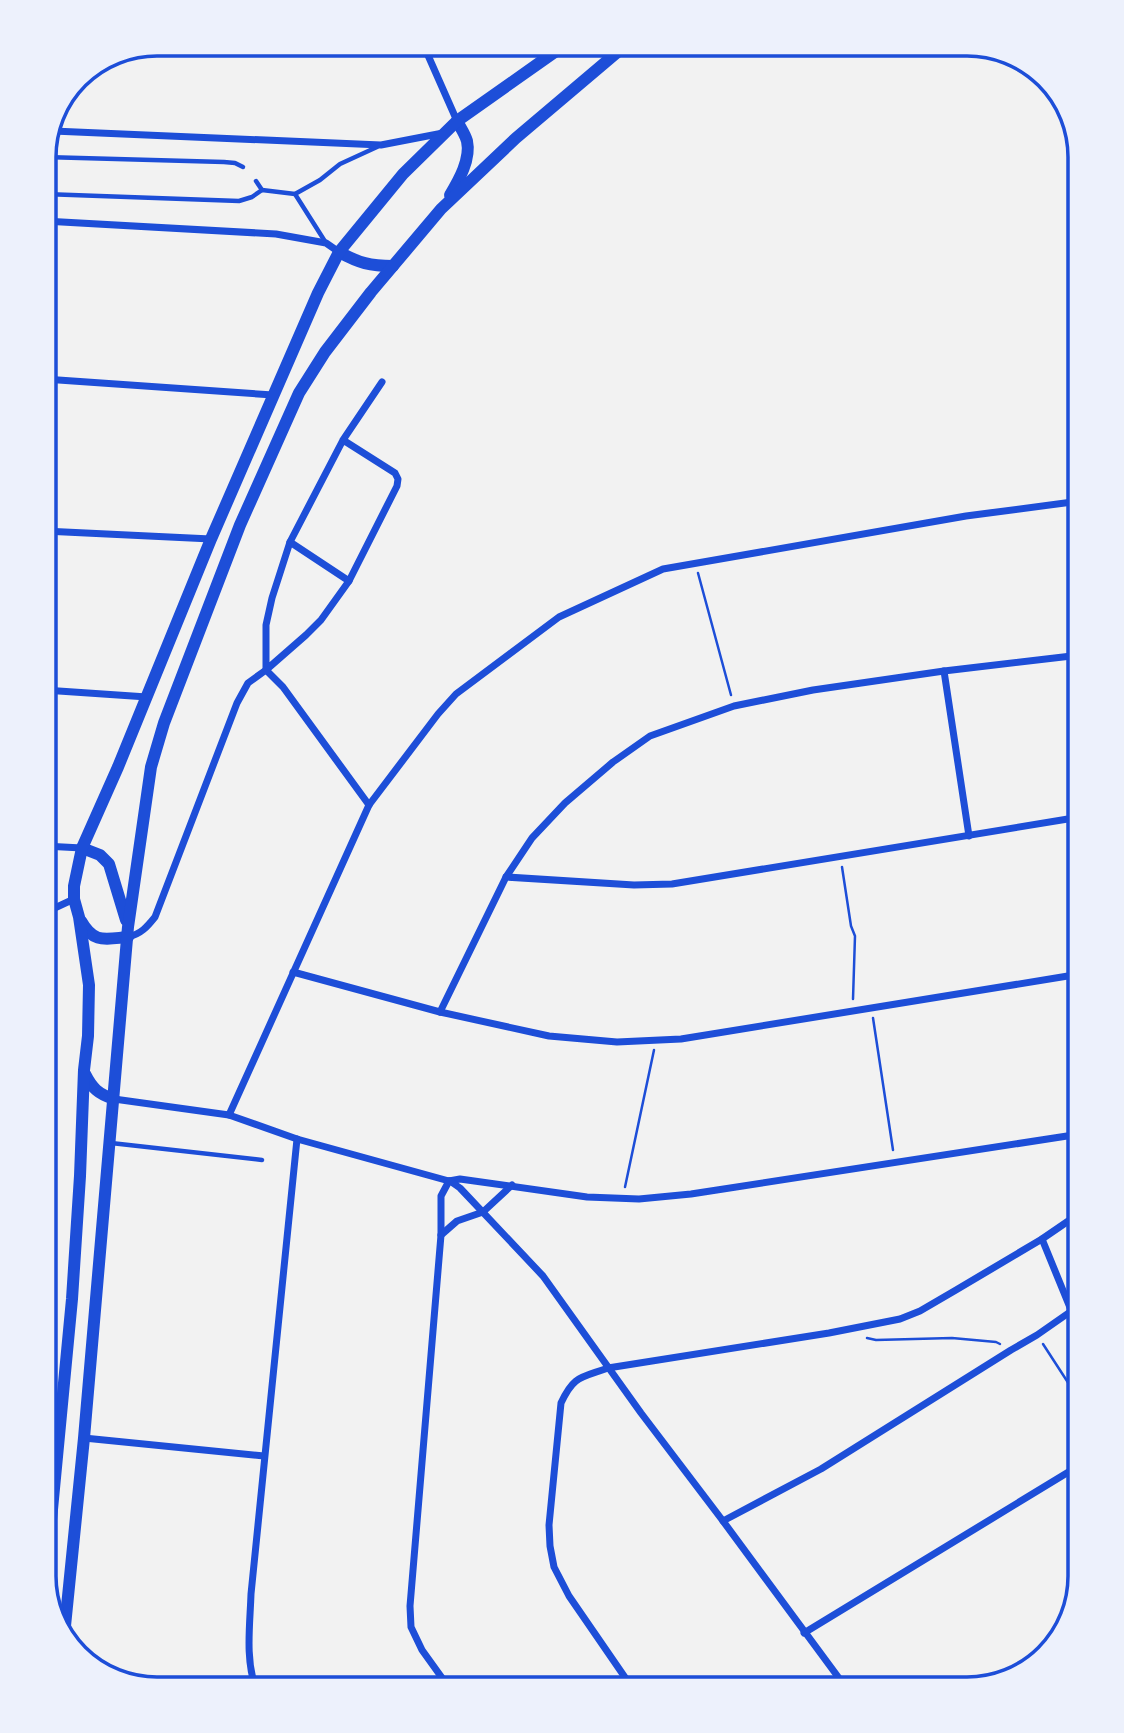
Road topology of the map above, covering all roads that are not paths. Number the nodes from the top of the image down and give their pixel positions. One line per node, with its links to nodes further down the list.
1 (428, 56): 4 (street)
2 (549, 56): 4 (main road)
3 (613, 56): 14 (main road)
4 (457, 121): 6 (main road); 14 (main road)
5 (59, 131): 7 (street)
6 (444, 133): 7 (street); 17 (main road)
7 (381, 145): 13 (lane)
8 (56, 157): 9 (lane)
9 (243, 167)
10 (256, 181): 11 (lane)
11 (262, 190): 12 (lane); 13 (lane)
12 (56, 194)
13 (295, 194): 16 (lane)
14 (441, 209): 18 (main road)
15 (56, 222): 16 (street)
16 (326, 243): 17 (street)
17 (339, 252): 18 (main road); 21 (main road)
18 (393, 266): 42 (main road)
19 (56, 380): 21 (street)
20 (382, 382): 22 (street)
21 (273, 395): 25 (main road)
22 (343, 440): 26 (street); 27 (street)
23 (1068, 503): 33 (street)
24 (56, 532): 25 (street)
25 (211, 539): 32 (main road)
26 (290, 542): 27 (street); 29 (street)
27 (349, 581): 29 (street)
28 (1068, 656): 30 (street)
29 (266, 670): 33 (street); 42 (street)
30 (944, 671): 35 (street); 38 (street)
31 (56, 691): 32 (street)
32 (147, 697): 37 (main road)
33 (369, 805): 43 (street)
34 (1068, 819): 35 (street)
35 (969, 836): 38 (street)
36 (56, 846): 37 (street)
37 (82, 848): 39 (main road); 42 (main road)
38 (506, 877): 45 (street)
39 (74, 900): 40 (street); 41 (main road)
40 (56, 908)
41 (79, 917): 42 (main road); 46 (main road)
42 (128, 932): 47 (main road)
43 (293, 972): 45 (street); 48 (street)
44 (1068, 976): 45 (street)
45 (440, 1012)
46 (84, 1070): 47 (main road); 65 (main road)
47 (114, 1099): 48 (street); 51 (main road)
48 (229, 1115): 50 (street)
49 (1068, 1137): 54 (street)
50 (297, 1139): 53 (street); 63 (street)
51 (110, 1143): 52 (lane); 62 (main road)
52 (262, 1160)
53 (449, 1181): 54 (street); 55 (street); 57 (street)
54 (512, 1185): 55 (street)
55 (483, 1212): 57 (street); 61 (street)
56 (1068, 1221): 58 (street)
57 (441, 1235): 70 (street)
58 (1042, 1239): 59 (street); 61 (street)
59 (1068, 1303)
60 (1068, 1312): 66 (street)
61 (608, 1368): 66 (street); 71 (street)
62 (84, 1438): 63 (street); 67 (main road)
63 (264, 1456): 69 (street)
64 (1068, 1472): 68 (street)
65 (56, 1473)
66 (723, 1521): 68 (street)
67 (66, 1620)
68 (804, 1633): 72 (street)
69 (252, 1677)
70 (441, 1677)
71 (624, 1677)
72 (838, 1677)

